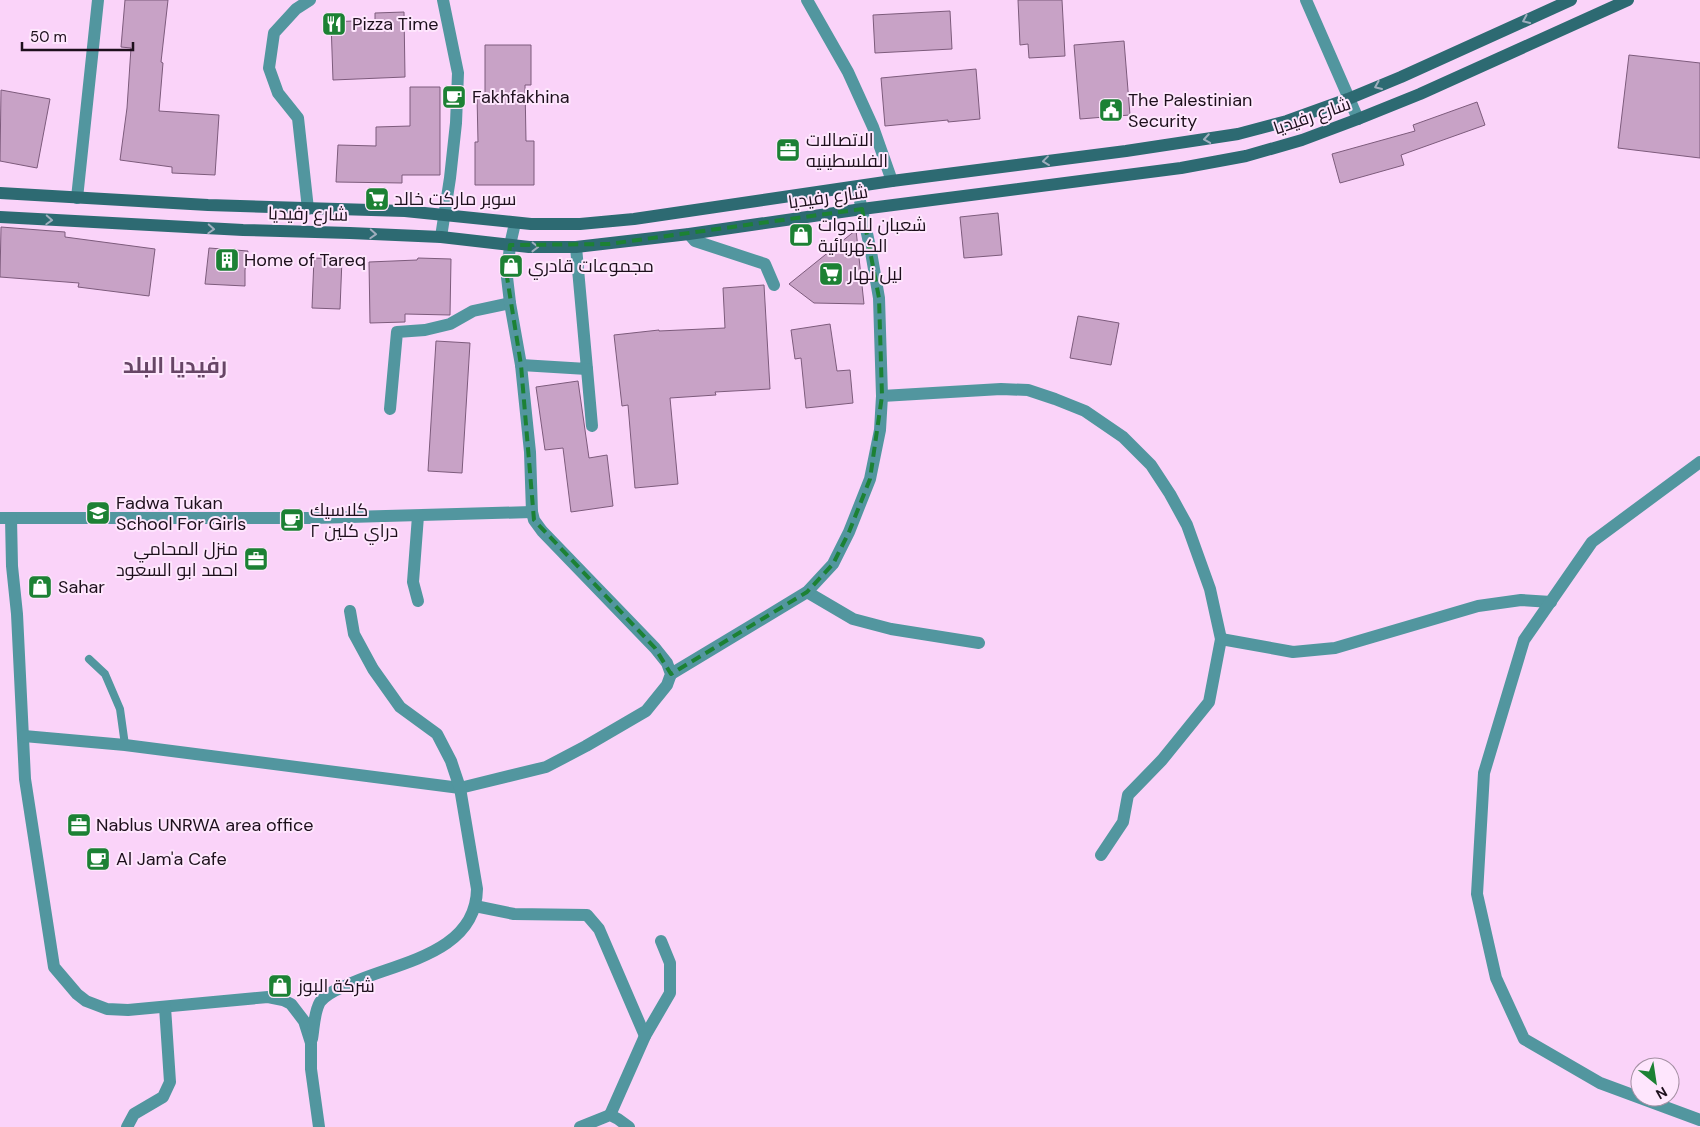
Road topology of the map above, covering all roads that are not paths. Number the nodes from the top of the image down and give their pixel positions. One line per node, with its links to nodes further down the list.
1 (98, 0): 13 (street)
2 (310, 0): 14 (street)
3 (443, 0): 16 (street)
4 (807, 0): 10 (street)
5 (1306, 0): 8 (street)
6 (1571, 0): 8 (main road, شارع رفيديا, one-way to 8)
7 (1628, 0): 9 (main road, شارع رفيديا)
8 (1348, 98): 9 (street); 10 (main road, شارع رفيديا, one-way to 10)
9 (1358, 119): 15 (main road, شارع رفيديا)
10 (892, 181): 11 (main road, شارع رفيديا)
11 (857, 187): 15 (street); 18 (main road, شارع رفيديا)
12 (0, 193): 13 (main road, شارع رفيديا)
13 (76, 198): 14 (main road, شارع رفيديا)
14 (308, 209): 16 (main road, شارع رفيديا)
15 (862, 209): 19 (main road, شارع رفيديا); 27 (street)
16 (444, 214): 18 (main road, شارع رفيديا); 20 (street)
17 (0, 217): 20 (main road, شارع رفيديا, one-way to 20)
18 (515, 223): 21 (street)
19 (689, 234): 22 (main road, شارع رفيديا); 23 (street)
20 (440, 237): 21 (main road, شارع رفيديا)
21 (510, 245): 22 (main road, شارع رفيديا, one-way to 22); 24 (street)
22 (576, 247): 26 (street)
23 (774, 285)
24 (510, 303): 25 (street); 28 (street)
25 (521, 365): 26 (street); 31 (street)
26 (587, 369): 29 (street)
27 (882, 396): 34 (street); 38 (street)
28 (390, 409)
29 (592, 426)
30 (1700, 462): 36 (street)
31 (532, 512): 32 (street); 41 (street)
32 (418, 516): 33 (street); 35 (street)
33 (5, 518): 42 (street)
34 (807, 592): 39 (street); 41 (street)
35 (418, 601)
36 (1551, 602): 38 (street); 52 (street)
37 (350, 612): 44 (street)
38 (1221, 639): 45 (street)
39 (979, 643)
40 (89, 659): 43 (lane)
41 (671, 674): 44 (street)
42 (24, 736): 43 (street); 48 (street)
43 (125, 745): 44 (street)
44 (460, 788): 46 (street)
45 (1101, 855)
46 (475, 906): 49 (street); 50 (street)
47 (661, 941): 49 (street)
48 (165, 1007): 50 (street); 53 (street)
49 (645, 1036): 51 (street)
50 (312, 1043): 54 (street)
51 (610, 1115): 55 (street); 56 (street)
52 (1700, 1120)
53 (127, 1127)
54 (319, 1127)
55 (580, 1127)
56 (629, 1127)

